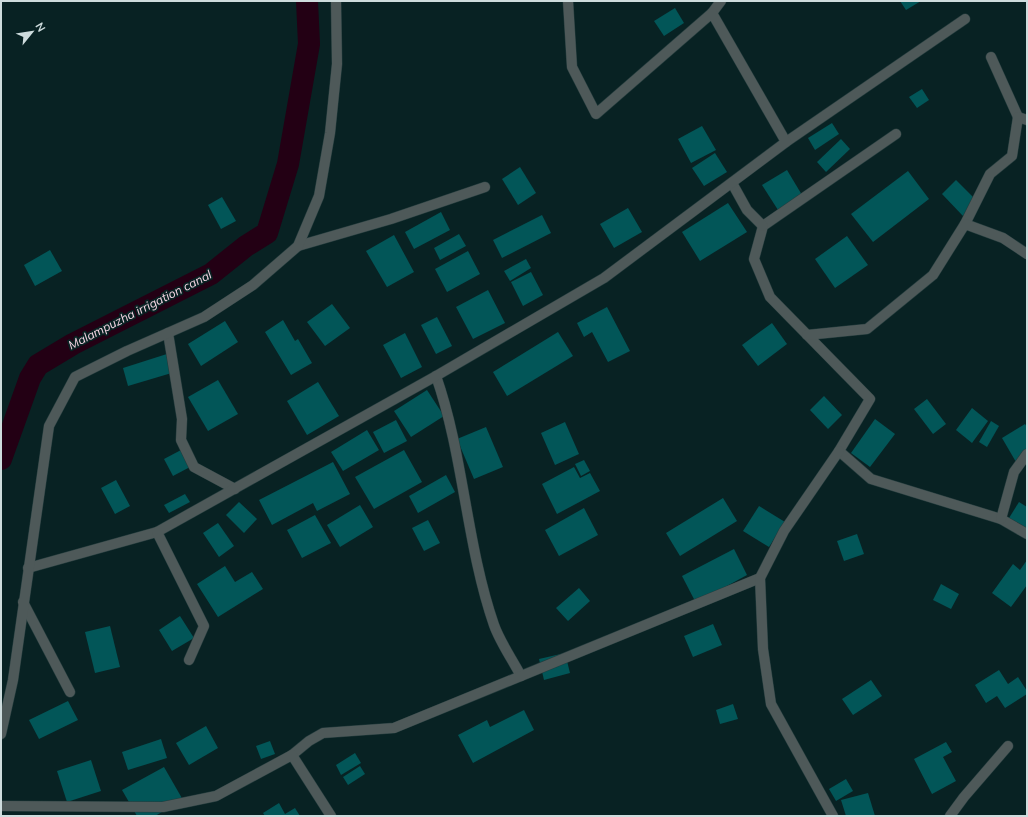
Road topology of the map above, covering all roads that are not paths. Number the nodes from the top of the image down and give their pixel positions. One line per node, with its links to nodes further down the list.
1 (336, 1): 15 (street)
2 (568, 1): 5 (street)
3 (712, 1): 5 (street)
4 (721, 1): 5 (street)
5 (712, 13): 10 (street)
6 (965, 19): 10 (street)
7 (990, 58): 8 (street)
8 (1023, 118): 13 (street)
9 (896, 134): 14 (street)
10 (786, 142): 11 (street)
11 (732, 183): 14 (street); 19 (street)
12 (485, 188): 15 (street)
13 (965, 224): 16 (street); 18 (street)
14 (763, 226): 18 (street)
15 (298, 246): 17 (street)
16 (1027, 254)
17 (168, 333): 22 (street); 26 (street)
18 (807, 334): 20 (street)
19 (436, 376): 22 (street); 30 (street)
20 (839, 451): 23 (street); 27 (street)
21 (1027, 454): 23 (street)
22 (235, 490): 24 (street)
23 (1001, 519): 25 (street)
24 (157, 532): 26 (street); 29 (street)
25 (1027, 534)
26 (28, 568): 28 (street)
27 (760, 578): 30 (street); 37 (street)
28 (23, 602): 31 (street); 32 (street)
29 (189, 660)
30 (521, 676): 34 (street)
31 (70, 692)
32 (1, 734)
33 (1008, 746): 38 (street)
34 (292, 755): 35 (street); 36 (street)
35 (1, 806)
36 (331, 816)
37 (833, 816)
38 (950, 816)

